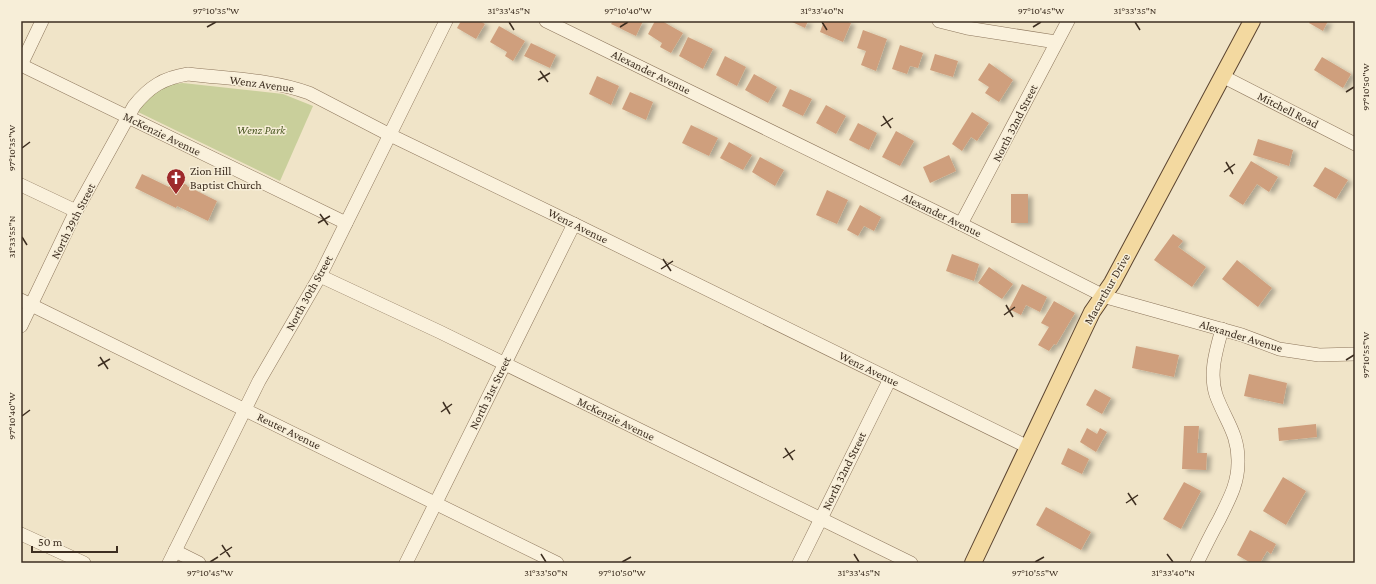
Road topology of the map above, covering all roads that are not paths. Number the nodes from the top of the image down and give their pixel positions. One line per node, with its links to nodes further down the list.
1 (42, 21): 8 (street)
2 (446, 21): 11 (street, North 30th Street)
3 (546, 21): 17 (street, Alexander Avenue)
4 (939, 21): 7 (street)
5 (1068, 21): 7 (street, North 32nd Street)
6 (1252, 21): 9 (main road, Macarthur Drive)
7 (1056, 42): 17 (street, North 32nd Street)
8 (21, 65): 10 (street, McKenzie Avenue)
9 (1222, 76): 12 (street, Mitchell Road); 19 (main road, Macarthur Drive)
10 (128, 118): 11 (street, Wenz Avenue); 14 (street, North 29th Street); 15 (street, McKenzie Avenue)
11 (390, 135): 15 (street, North 30th Street); 16 (street, Wenz Avenue)
12 (1355, 144)
13 (21, 185): 14 (street)
14 (76, 212): 20 (street, North 29th Street)
15 (346, 223): 18 (street, North 30th Street)
16 (574, 224): 24 (street, North 31st Street); 25 (street, Wenz Avenue)
17 (962, 224): 19 (street, Alexander Avenue)
18 (320, 276): 24 (street, McKenzie Avenue); 26 (street, North 30th Street)
19 (1103, 295): 22 (street, Alexander Avenue); 27 (main road, Macarthur Drive)
20 (27, 302): 21 (street, North 29th Street); 26 (street, Reuter Avenue)
21 (21, 326)
22 (1222, 329): 23 (street, Alexander Avenue); 40 (street)
23 (1355, 354)
24 (504, 364): 28 (street, North 31st Street); 29 (street, McKenzie Avenue)
25 (890, 379): 27 (street, Wenz Avenue); 29 (street, North 32nd Street)
26 (245, 410): 28 (street, Reuter Avenue); 31 (street, North 30th Street)
27 (1028, 447): 39 (main road, Macarthur Drive)
28 (435, 503): 35 (street, North 31st Street); 36 (street, Reuter Avenue)
29 (821, 519): 37 (street, North 32nd Street); 38 (street, McKenzie Avenue)
30 (21, 534): 32 (street)
31 (175, 551): 33 (street, North 30th Street); 34 (street)
32 (84, 563)
33 (169, 563)
34 (199, 563)
35 (406, 563)
36 (557, 563)
37 (799, 563)
38 (911, 563)
39 (973, 563)
40 (1197, 563)

